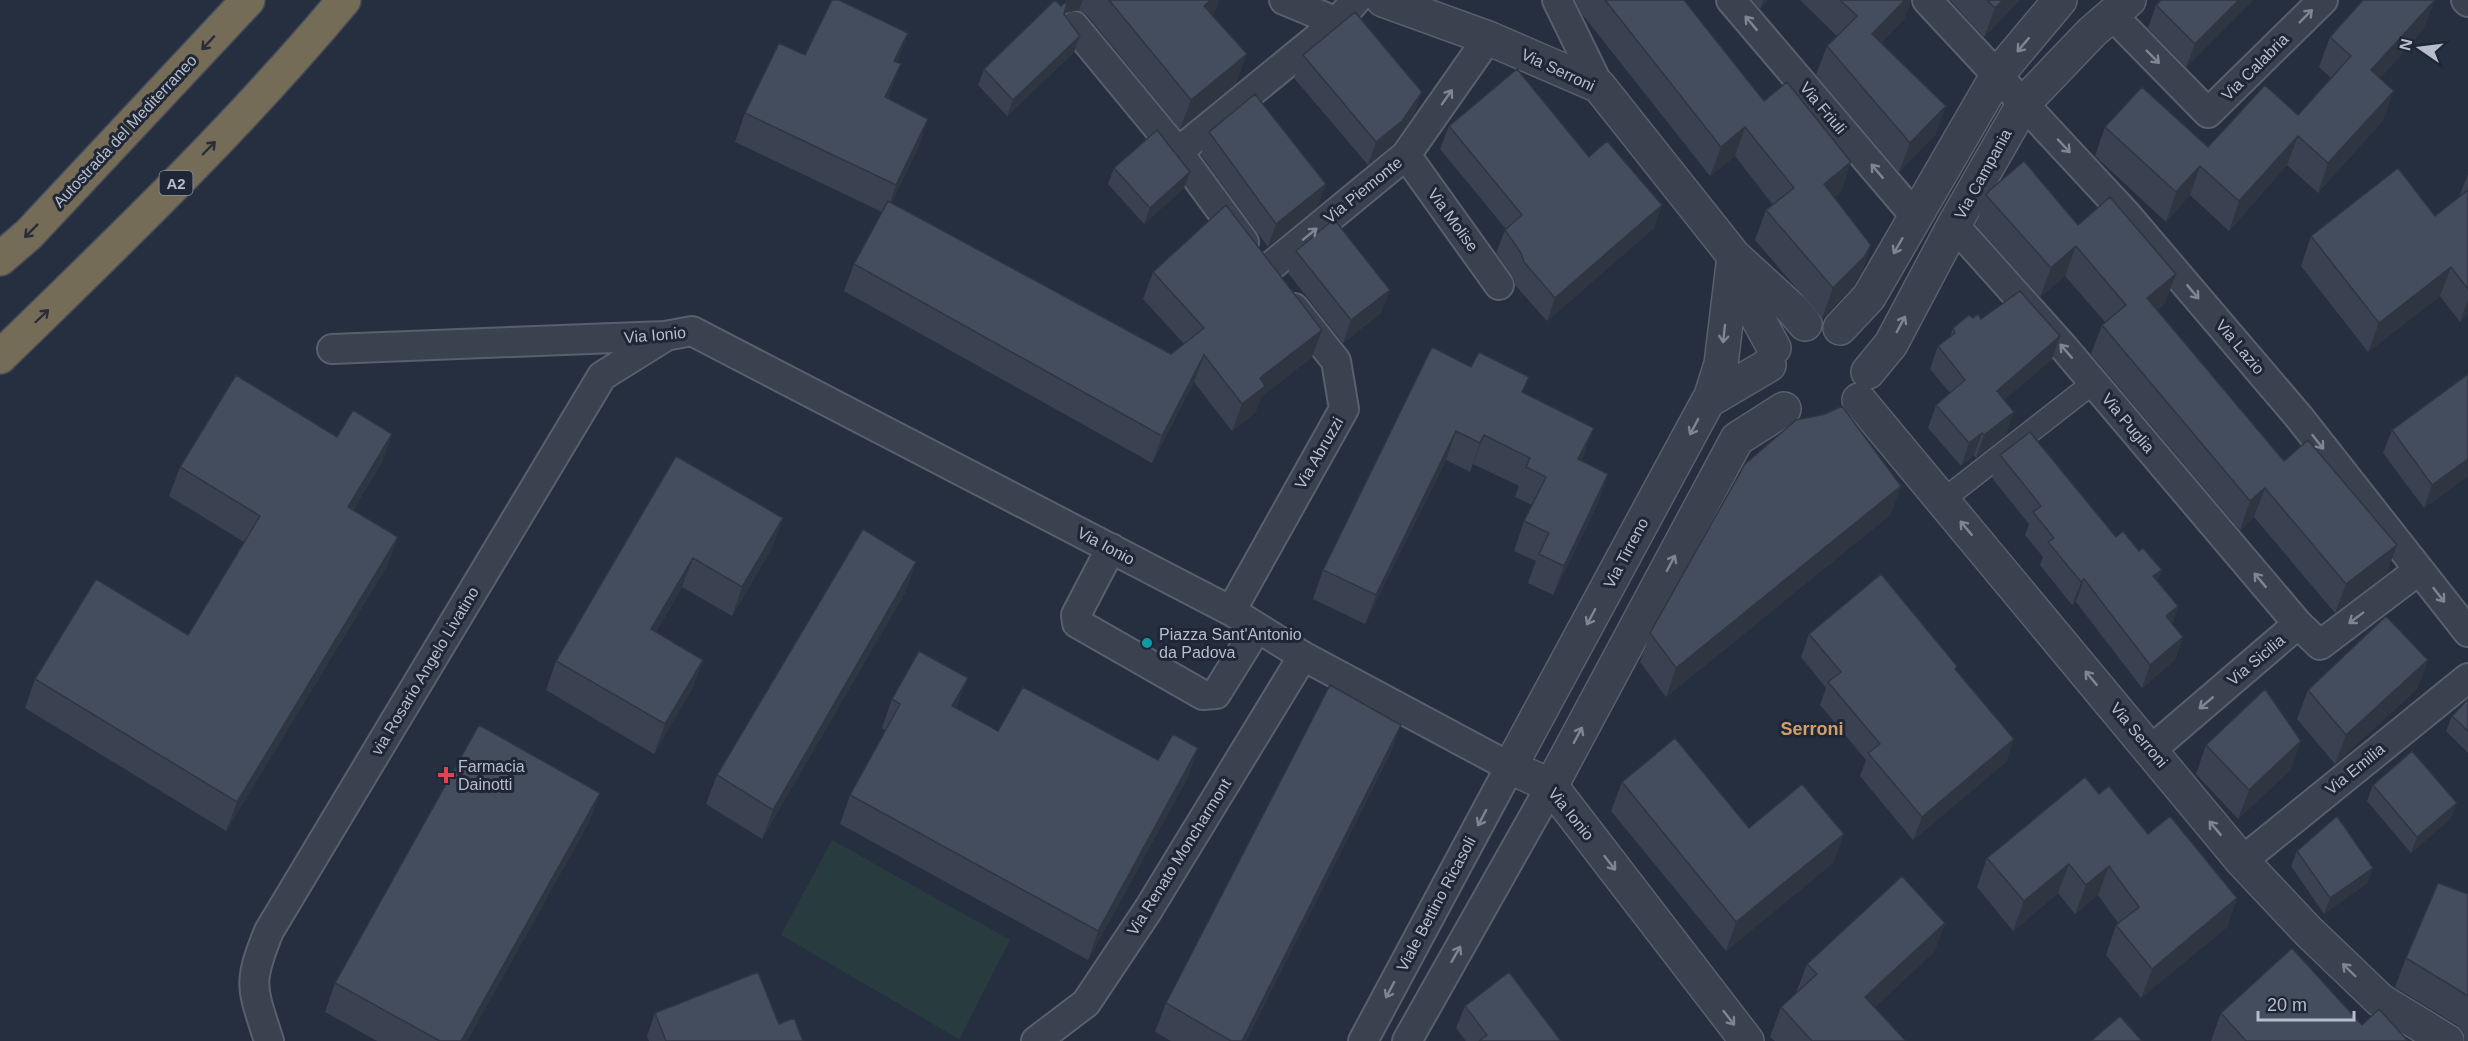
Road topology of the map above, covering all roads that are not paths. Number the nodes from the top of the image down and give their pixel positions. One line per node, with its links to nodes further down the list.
1 (248, 0): 23 (highway, Autostrada del Mediterraneo, one-way to 23)
2 (344, 0): 30 (highway, A2, one-way to 2)
3 (1284, 0): 12 (street)
4 (1356, 0): 12 (street)
5 (1383, 0): 14 (street, Via Serroni)
6 (1557, 0): 16 (street)
7 (1731, 0): 20 (street, Via Friuli, one-way to 7)
8 (1928, 0): 15 (street, Via Lazio)
9 (2060, 0): 15 (street, one-way to 15)
10 (2323, 0): 11 (street, Via Calabria, one-way to 10)
11 (2120, 8): 17 (street, Via Campania)
12 (1338, 22): 18 (street)
13 (1074, 26): 18 (street, Via Abruzzi)
14 (1488, 38): 16 (street, Via Serroni); 19 (street, Via Piemonte, one-way to 14)
15 (1998, 74): 17 (street, Via Lazio); 20 (street)
16 (1599, 86): 22 (street, Via Serroni)
17 (2024, 103): 21 (street, Via Campania); 37 (street, Via Lazio, one-way to 37)
18 (1178, 153): 24 (street, Via Abruzzi)
19 (1406, 155): 24 (street, Via Piemonte, one-way to 19); 25 (street, Via Molise)
20 (1915, 216): 27 (street, one-way to 27)
21 (1954, 225): 32 (street, Via Puglia, one-way to 21); 34 (street, Via Campania, one-way to 21)
22 (1734, 256): 26 (street, Via Serroni); 31 (street, Via Serroni); 33 (street, Via Tirreno, one-way to 33)
23 (0, 260)
24 (1264, 271): 38 (street, Via Abruzzi)
25 (1499, 285)
26 (1805, 324): 27 (street); 31 (street)
27 (1840, 328): 34 (street)
28 (665, 336): 29 (street, Via Ionio); 36 (street, Via Ionio); 48 (street, via Rosario Angelo Livatino)
29 (332, 349)
30 (0, 357)
31 (1771, 357): 33 (street); 34 (street)
32 (2093, 383): 35 (street); 39 (street, Via Puglia, one-way to 32)
33 (1710, 399): 45 (street, Via Tirreno, one-way to 45)
34 (1831, 404): 35 (street, Via Serroni); 46 (street, one-way to 34)
35 (1943, 500): 44 (street, Via Serroni, one-way to 35)
36 (1111, 548): 38 (street, Via Ionio); 40 (street)
37 (2419, 570): 39 (street, Via Sicilia, one-way to 39); 41 (street, Via Lazio, one-way to 41)
38 (1231, 611): 40 (street, Via Ionio)
39 (2298, 624): 44 (street, Via Sicilia, one-way to 44)
40 (1257, 628): 42 (street, Via Ionio)
41 (2468, 632)
42 (1303, 656): 45 (street, Via Ionio); 49 (street, Via Renato Moncharmont)
43 (2468, 678): 47 (street, Via Emilia)
44 (2151, 750): 47 (street, Via Serroni, one-way to 44)
45 (1510, 767): 46 (street, Via Ionio); 50 (street, Viale Bettino Ricasoli, one-way to 50)
46 (1551, 786): 51 (street, one-way to 46); 52 (street, Via Ionio, one-way to 52)
47 (2242, 861): 53 (street, Via Serroni, one-way to 47)
48 (269, 1041)
49 (1036, 1041)
50 (1363, 1041)
51 (1407, 1041)
52 (1747, 1041)
53 (2446, 1041)

